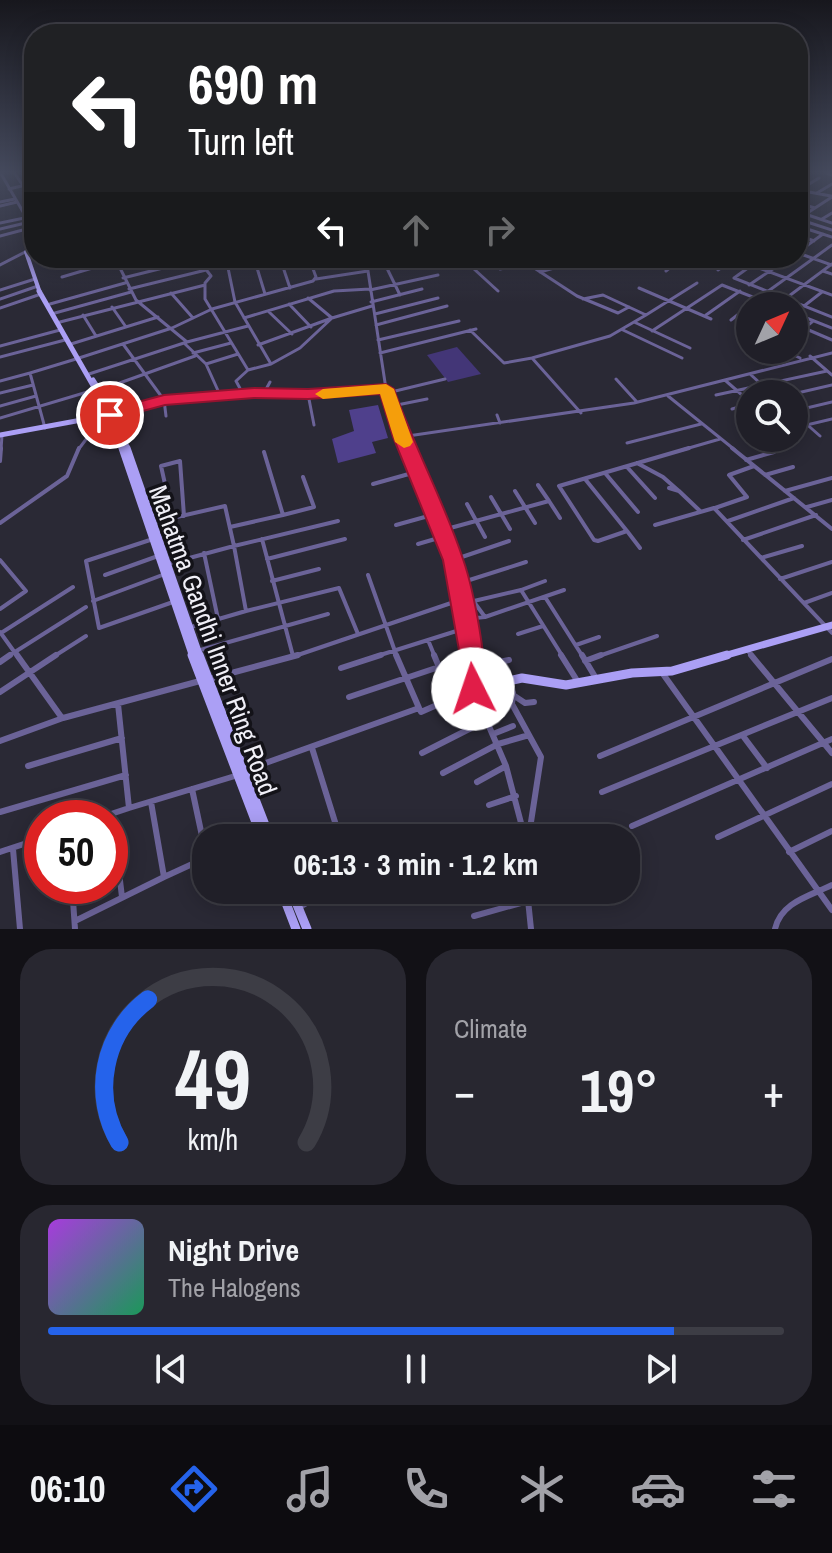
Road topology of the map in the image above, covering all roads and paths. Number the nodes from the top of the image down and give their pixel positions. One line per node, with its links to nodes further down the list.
1 (810, 215): 4 (street)
2 (828, 215): 4 (street)
3 (24, 217): 6 (street)
4 (822, 219): 7 (street)
5 (808, 222): 12 (street)
6 (0, 223)
7 (832, 223)
8 (24, 224): 9 (street)
9 (0, 229)
10 (808, 229): 13 (street)
11 (24, 230): 14 (street)
12 (832, 230)
13 (823, 234): 15 (street); 17 (street)
14 (0, 236)
15 (832, 237)
16 (808, 239): 17 (street)
17 (814, 241): 19 (street)
18 (832, 245): 22 (street)
19 (808, 246)
20 (24, 253): 24 (street)
21 (808, 256): 22 (street)
22 (813, 258): 23 (street); 25 (street)
23 (808, 262)
24 (0, 265)
25 (832, 265): 51 (street)
26 (34, 268): 62 (main road, Mahatma Gandhi Inner Ring Road)
27 (38, 268): 89 (main road, Mahatma Gandhi Inner Ring Road)
28 (92, 268): 56 (street)
29 (119, 268): 59 (street)
30 (165, 268): 59 (street)
31 (228, 268): 87 (street)
32 (257, 268): 78 (street)
33 (283, 268): 66 (street)
34 (312, 268): 58 (street)
35 (368, 268): 48 (street)
36 (389, 268): 61 (street)
37 (473, 268): 72 (street)
38 (534, 268): 52 (street)
39 (554, 268): 52 (street)
40 (670, 268): 49 (street)
41 (721, 268): 47 (street)
42 (748, 268): 64 (street)
43 (760, 268): 50 (street)
44 (773, 268): 50 (street)
45 (800, 268): 57 (street)
46 (206, 270): 63 (street); 71 (street)
47 (718, 270)
48 (368, 271): 58 (street); 70 (street)
49 (666, 271)
50 (768, 271): 57 (street); 64 (street)
51 (823, 271): 53 (street); 65 (street)
52 (540, 272): 84 (street)
53 (832, 274)
54 (438, 275): 61 (street)
55 (19, 277): 62 (street)
56 (62, 277)
57 (786, 278): 65 (street); 74 (street)
58 (316, 279): 66 (street)
59 (124, 280): 71 (street); 89 (street)
60 (697, 283): 86 (street)
61 (395, 284): 70 (street); 79 (street)
62 (36, 285): 69 (street); 83 (street); 93 (street); 121 (main road, Mahatma Gandhi Inner Ring Road)
63 (205, 285): 77 (street); 99 (street)
64 (749, 285): 74 (street)
65 (805, 285): 75 (street); 76 (street)
66 (290, 288): 78 (street)
67 (639, 288): 86 (street)
68 (422, 289): 79 (street)
69 (0, 290)
70 (370, 290): 81 (street); 91 (street)
71 (130, 291): 85 (street); 101 (street)
72 (498, 291)
73 (740, 291): 97 (street); 106 (street)
74 (767, 292)
75 (795, 292)
76 (822, 292): 80 (street); 88 (street)
77 (171, 293): 85 (street); 110 (street)
78 (265, 294): 87 (street)
79 (400, 295): 91 (street)
80 (832, 295)
81 (308, 298): 90 (street); 112 (street)
82 (438, 298): 102 (street)
83 (0, 299)
84 (583, 299): 95 (street); 95 (street)
85 (136, 300): 94 (street); 108 (street)
86 (669, 301): 97 (street); 105 (street)
87 (235, 302): 99 (street); 111 (street)
88 (808, 303)
89 (50, 304): 101 (main road, Mahatma Gandhi Inner Ring Road)
90 (289, 304): 100 (street); 124 (street)
91 (372, 304): 102 (street); 112 (street)
92 (447, 306): 119 (street)
93 (0, 307)
94 (112, 307): 104 (street); 123 (street)
95 (629, 307): 105 (street)
96 (832, 307): 103 (street)
97 (686, 308): 106 (street); 130 (street)
98 (808, 308): 103 (street)
99 (212, 309): 110 (street); 129 (street)
100 (268, 311): 111 (street); 131 (street)
101 (55, 313): 121 (main road, Mahatma Gandhi Inner Ring Road)
102 (375, 314): 119 (street)
103 (824, 314): 109 (street)
104 (83, 315): 121 (street); 132 (street)
105 (646, 315): 118 (street)
106 (704, 316): 113 (street)
107 (736, 316): 115 (street)
108 (158, 317): 123 (street); 125 (street)
109 (832, 317)
110 (194, 318): 125 (street)
111 (244, 318): 122 (street)
112 (332, 318): 124 (street); 153 (street)
113 (711, 319)
114 (808, 319): 117 (street)
115 (731, 320)
116 (459, 321): 133 (street)
117 (813, 321): 120 (street); 126 (street)
118 (634, 322): 127 (street); 130 (street)
119 (376, 325): 133 (street)
120 (808, 325)
121 (60, 326): 135 (main road, Mahatma Gandhi Inner Ring Road); 140 (street)
122 (248, 326): 129 (street); 139 (street)
123 (126, 327): 132 (street)
124 (311, 327): 131 (street)
125 (172, 328): 136 (street); 138 (street)
126 (832, 328)
127 (623, 330): 148 (street); 149 (street)
128 (808, 330): 134 (street)
129 (225, 331): 136 (street); 137 (street)
130 (652, 331): 141 (street)
131 (292, 334): 139 (street)
132 (96, 336): 135 (street)
133 (378, 340): 142 (street)
134 (832, 340)
135 (68, 342): 147 (street); 150 (main road, Mahatma Gandhi Inner Ring Road)
136 (185, 342): 143 (street); 151 (street)
137 (231, 343): 143 (street); 144 (street)
138 (123, 344): 150 (street); 151 (street)
139 (258, 345): 153 (street)
140 (0, 346)
141 (690, 348)
142 (380, 353): 148 (street); 172 (street)
143 (194, 354): 152 (street); 159 (street)
144 (238, 354): 152 (street); 155 (street)
145 (830, 355): 146 (street)
146 (810, 356): 157 (street)
147 (0, 357)
148 (532, 358): 193 (street)
149 (682, 358)
150 (78, 359): 156 (street); 158 (main road, Mahatma Gandhi Inner Ring Road); 170 (main road, Mahatma Gandhi Inner Ring Road)
151 (133, 359): 158 (street); 159 (street)
152 (206, 364): 182 (street)
153 (271, 364): 155 (street)
154 (781, 364): 160 (street)
155 (248, 370): 177 (street)
156 (30, 373): 165 (street); 168 (street)
157 (830, 373): 164 (street)
158 (89, 374): 170 (main road, Mahatma Gandhi Inner Ring Road)
159 (143, 374): 170 (street); 184 (street)
160 (750, 374): 163 (street); 166 (street)
161 (445, 379): 172 (street)
162 (616, 379): 185 (street)
163 (757, 380)
164 (786, 380)
165 (0, 381)
166 (726, 381): 171 (street); 181 (street)
167 (270, 382): 176 (street)
168 (33, 385): 175 (street); 180 (street)
169 (832, 385): 174 (street)
170 (97, 390): 189 (street); 194 (main road, Mahatma Gandhi Inner Ring Road)
171 (736, 390)
172 (387, 391): 178 (main road); 188 (main road)
173 (736, 391): 179 (street)
174 (808, 391)
175 (0, 393)
176 (264, 393): 177 (main road); 178 (main road)
177 (243, 394): 182 (main road)
178 (308, 394): 201 (street)
179 (716, 395)
180 (36, 396): 187 (street); 189 (street)
181 (668, 396): 185 (street); 200 (street)
182 (220, 397): 184 (main road)
183 (427, 399): 188 (street)
184 (164, 400): 194 (main road); 196 (street)
185 (637, 402): 193 (street)
186 (832, 402): 191 (street)
187 (0, 406)
188 (392, 406): 207 (main road)
189 (39, 408): 197 (street); 204 (street)
190 (736, 408): 192 (street)
191 (808, 408)
192 (732, 409)
193 (581, 413): 199 (street)
194 (110, 415): 204 (main road); 251 (street); 252 (main road, Mahatma Gandhi Inner Ring Road); 262 (main road, Mahatma Gandhi Inner Ring Road)
195 (497, 415): 199 (street)
196 (166, 416)
197 (0, 418)
198 (832, 419): 202 (street)
199 (500, 423): 207 (street)
200 (701, 424): 208 (street); 209 (street)
201 (314, 425)
202 (808, 425)
203 (808, 426): 206 (street)
204 (45, 428): 205 (main road)
205 (1, 435): 213 (street)
206 (820, 436)
207 (401, 437): 218 (main road)
208 (720, 439): 212 (street); 214 (street)
209 (627, 443)
210 (264, 452): 243 (street)
211 (774, 452): 212 (street)
212 (746, 460): 215 (street)
213 (0, 461)
214 (637, 463): 216 (street); 229 (street)
215 (754, 466): 220 (street); 239 (street)
216 (627, 467): 219 (street); 232 (street)
217 (793, 467): 220 (street)
218 (416, 472): 224 (street); 244 (main road)
219 (605, 473): 223 (street); 241 (street)
220 (765, 475): 228 (street)
221 (303, 477): 243 (street)
222 (832, 478): 228 (street)
223 (585, 479): 259 (street); 259 (street)
224 (373, 484)
225 (538, 485): 235 (street)
226 (669, 488): 229 (street)
227 (515, 491): 237 (street)
228 (785, 491): 233 (street)
229 (680, 492): 240 (street)
230 (167, 493): 246 (street)
231 (491, 497): 242 (street)
232 (655, 498)
233 (794, 498): 238 (street); 250 (street)
234 (832, 500): 238 (street)
235 (549, 501): 237 (street); 247 (street)
236 (467, 504): 249 (street)
237 (525, 507): 242 (street); 253 (street)
238 (806, 507): 245 (street)
239 (714, 508): 240 (street); 250 (street)
240 (700, 511): 255 (street)
241 (638, 512)
242 (502, 514): 249 (street); 258 (street)
243 (283, 515): 257 (street)
244 (435, 515): 254 (street); 260 (main road)
245 (816, 515): 256 (street); 265 (street)
246 (184, 516): 252 (street); 257 (street)
247 (560, 518)
248 (338, 521): 263 (street)
249 (476, 521): 260 (street); 261 (street)
250 (727, 521): 265 (street)
251 (0, 523)
252 (152, 523): 279 (main road, Mahatma Gandhi Inner Ring Road)
253 (535, 523)
254 (396, 525)
255 (655, 525)
256 (831, 526)
257 (230, 527): 268 (street)
258 (510, 529)
259 (627, 531): 270 (street)
260 (444, 533): 267 (street); 276 (main road)
261 (485, 537)
262 (153, 539): 272 (main road, Mahatma Gandhi Inner Ring Road); 293 (street)
263 (262, 539): 268 (street); 274 (street)
264 (345, 539): 274 (street)
265 (743, 540): 273 (street)
266 (509, 541): 276 (street)
267 (418, 544)
268 (234, 546): 271 (street); 302 (street)
269 (802, 546): 273 (street)
270 (640, 548)
271 (204, 553): 279 (street); 305 (street)
272 (158, 556): 281 (main road, Mahatma Gandhi Inner Ring Road); 282 (street)
273 (761, 558): 284 (street)
274 (267, 559): 285 (street)
275 (0, 560): 301 (street)
276 (453, 560): 287 (main road)
277 (526, 562): 287 (street)
278 (832, 562): 284 (street)
279 (167, 564): 310 (main road, Mahatma Gandhi Inner Ring Road)
280 (319, 569): 285 (street)
281 (165, 574): 293 (street); 294 (main road, Mahatma Gandhi Inner Ring Road)
282 (105, 575)
283 (368, 575): 307 (street)
284 (780, 579): 299 (street)
285 (272, 581): 297 (street)
286 (545, 581): 289 (street)
287 (460, 583): 295 (main road)
288 (73, 587): 313 (street)
289 (521, 590): 296 (street); 298 (street)
290 (564, 590): 292 (street)
291 (832, 593): 299 (street)
292 (545, 597): 298 (street); 320 (street)
293 (93, 601): 294 (street)
294 (175, 602): 337 (main road, Mahatma Gandhi Inner Ring Road)
295 (461, 602): 296 (street); 306 (main road); 307 (street)
296 (474, 602): 304 (street)
297 (278, 603): 302 (street); 309 (street); 314 (street)
298 (529, 603): 304 (street); 308 (street)
299 (803, 604): 312 (street)
300 (86, 607): 324 (street)
301 (0, 609)
302 (246, 611): 305 (street)
303 (328, 614): 309 (street)
304 (485, 617): 306 (street)
305 (218, 619): 310 (street)
306 (464, 619): 311 (main road)
307 (387, 625): 314 (street); 323 (street)
308 (543, 626): 315 (street); 341 (street)
309 (284, 627): 322 (street); 325 (street)
310 (189, 628): 322 (main road, Mahatma Gandhi Inner Ring Road)
311 (466, 628): 319 (street); 326 (main road)
312 (830, 629): 321 (main road)
313 (0, 633): 324 (street)
314 (358, 634): 325 (street)
315 (518, 634)
316 (86, 636): 334 (street)
317 (657, 636): 329 (street)
318 (599, 637): 320 (street)
319 (428, 640): 323 (street); 331 (street)
320 (576, 645): 329 (street)
321 (747, 650): 335 (main road); 340 (street)
322 (197, 651): 337 (main road, Mahatma Gandhi Inner Ring Road)
323 (394, 651): 333 (street); 336 (street)
324 (14, 652): 330 (street); 334 (street)
325 (293, 657): 337 (street)
326 (472, 657): 331 (street); 332 (main road)
327 (832, 659): 340 (street)
328 (509, 660): 332 (street)
329 (585, 661): 338 (street)
330 (0, 662)
331 (439, 667): 336 (street)
332 (474, 667): 342 (main road)
333 (341, 668)
334 (29, 672): 343 (street); 352 (street)
335 (661, 672): 338 (main road); 351 (street)
336 (406, 678): 345 (street); 349 (street)
337 (205, 680): 348 (street); 371 (main road, Mahatma Gandhi Inner Ring Road)
338 (598, 680): 341 (main road)
339 (508, 681): 341 (main road); 342 (main road); 344 (street)
340 (774, 683): 350 (street); 351 (street)
341 (579, 684)
342 (473, 689): 349 (street); 353 (street)
343 (0, 692)
344 (513, 695): 347 (street); 356 (street)
345 (349, 697)
346 (832, 698): 350 (street)
347 (534, 702)
348 (118, 704): 352 (street); 358 (street)
349 (419, 708): 363 (street)
350 (798, 713): 357 (street); 361 (street)
351 (693, 716): 364 (street); 367 (street)
352 (63, 718): 360 (street)
353 (487, 720): 355 (street); 365 (street)
354 (513, 726): 355 (street)
355 (493, 734): 362 (street)
356 (529, 735): 362 (street); 389 (street)
357 (743, 736): 364 (street); 370 (street)
358 (122, 738): 368 (street); 373 (street)
359 (832, 739): 361 (street)
360 (0, 741)
361 (824, 743): 366 (street); 370 (street)
362 (498, 744): 369 (street); 372 (street)
363 (312, 748): 371 (street); 387 (street)
364 (716, 748): 374 (street); 378 (street)
365 (422, 753)
366 (832, 753)
367 (600, 756)
368 (28, 766)
369 (506, 766): 375 (street); 379 (street)
370 (767, 768): 374 (street)
371 (241, 773): 377 (street); 385 (main road, Mahatma Gandhi Inner Ring Road); 386 (main road, Mahatma Gandhi Inner Ring Road)
372 (443, 773)
373 (126, 775): 382 (street); 383 (street)
374 (738, 781): 384 (street); 390 (street)
375 (477, 782)
376 (832, 784): 384 (street)
377 (192, 789): 380 (street); 397 (street)
378 (602, 792)
379 (516, 796): 381 (street); 388 (street)
380 (151, 802): 382 (street); 397 (street)
381 (489, 805)
382 (129, 808)
383 (0, 812)
384 (763, 816): 392 (street); 396 (street)
385 (257, 824)
386 (264, 824)
387 (336, 824)
388 (522, 824)
389 (531, 824)
390 (637, 824)
391 (832, 831): 396 (street)
392 (718, 837)
393 (24, 845): 394 (street)
394 (13, 849): 395 (street); 412 (street)
395 (0, 852)
396 (789, 852): 399 (street)
397 (164, 877): 400 (street)
398 (832, 885): 399 (street)
399 (819, 892): 409 (street); 416 (street)
400 (128, 894)
401 (73, 904): 411 (street)
402 (110, 904): 411 (street)
403 (286, 904): 413 (main road)
404 (296, 904): 408 (main road)
405 (305, 904): 408 (street)
406 (517, 904): 410 (street)
407 (528, 904): 415 (street)
408 (298, 908): 414 (main road)
409 (832, 910)
410 (474, 916)
411 (75, 925)
412 (20, 929)
413 (296, 929)
414 (307, 929)
415 (531, 929)
416 (775, 929)

